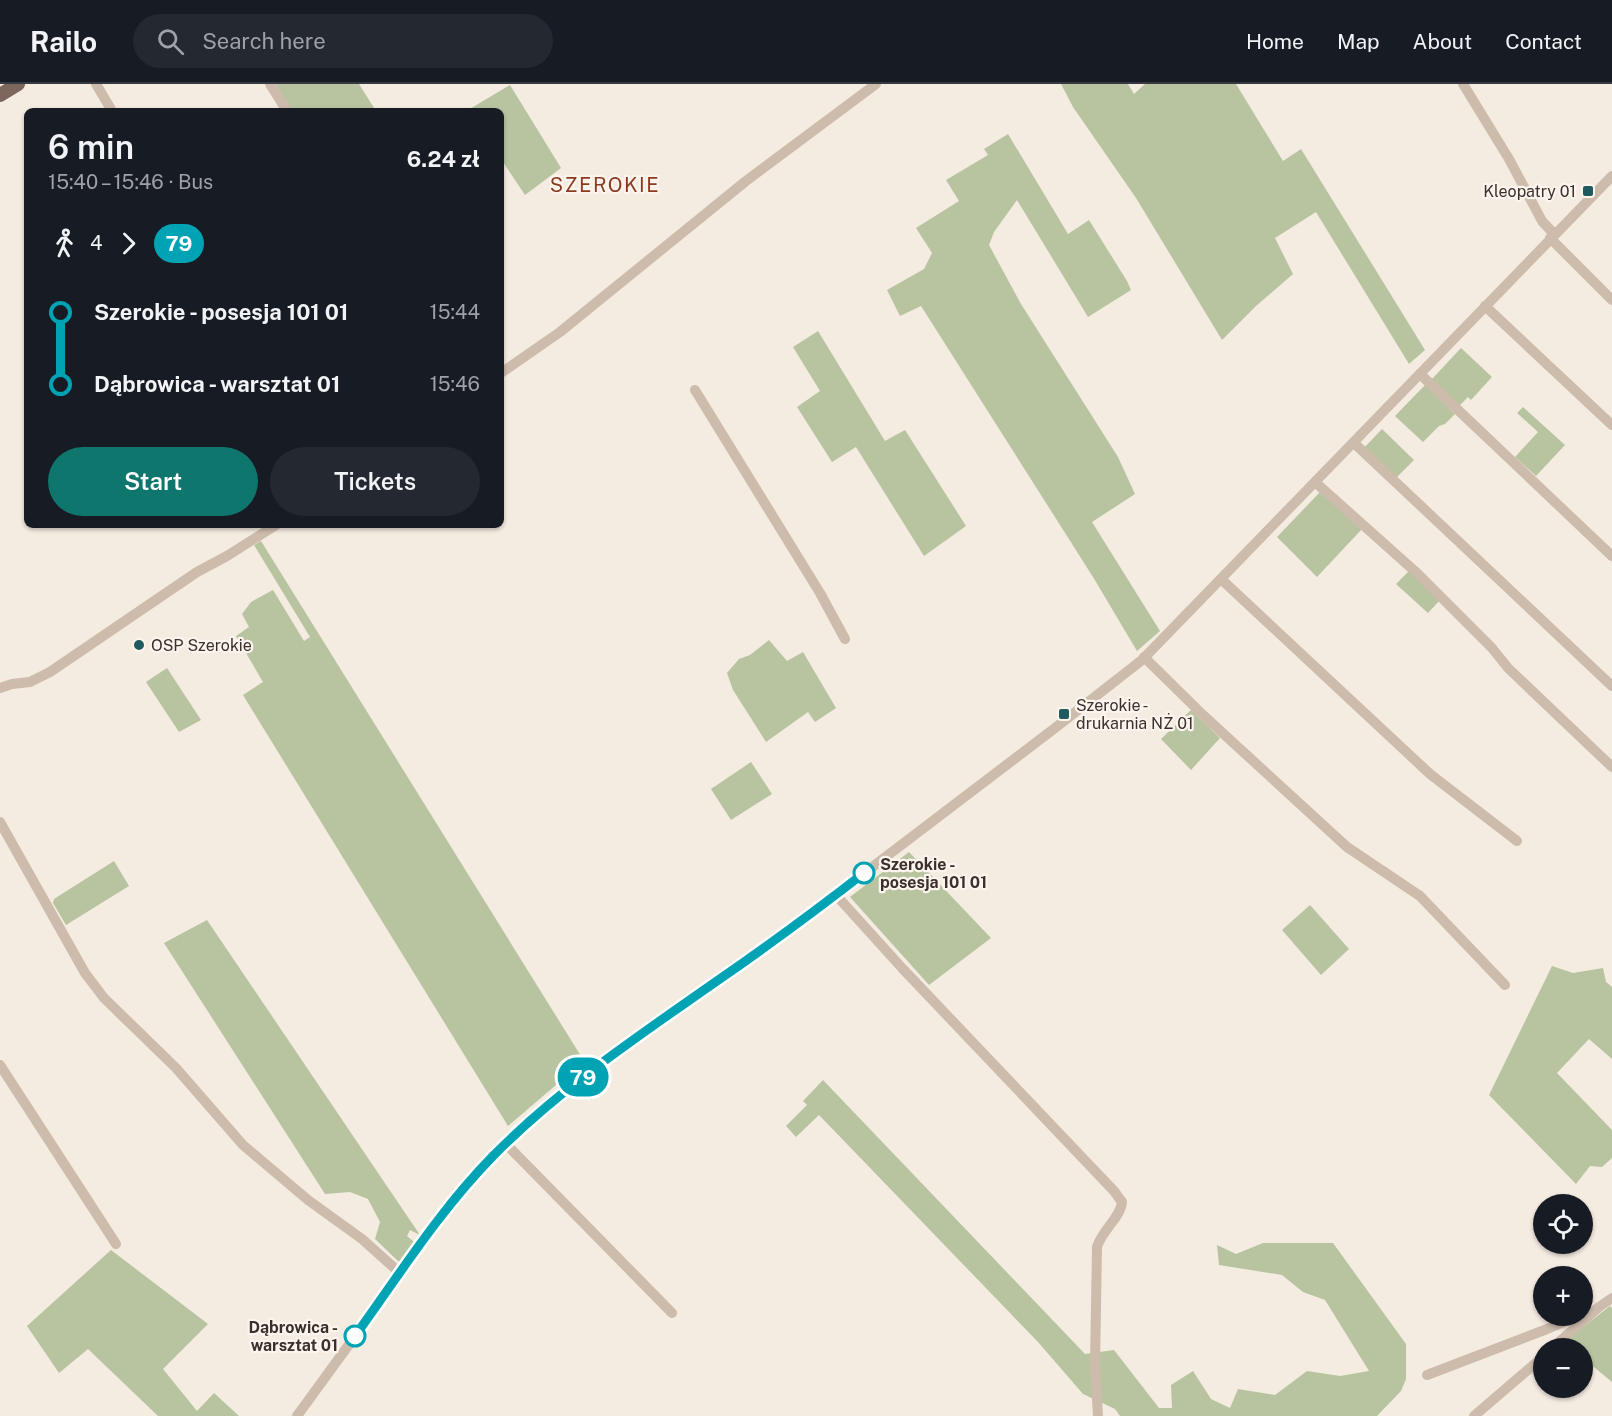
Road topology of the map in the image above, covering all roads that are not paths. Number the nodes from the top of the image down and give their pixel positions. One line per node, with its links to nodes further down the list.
1 (18, 84): 6 (main road)
2 (96, 84): 7 (street)
3 (270, 84): 8 (street)
4 (876, 84): 13 (street)
5 (1463, 84): 10 (street)
6 (0, 95)
7 (110, 108)
8 (285, 108)
9 (1612, 176): 10 (street)
10 (1552, 236): 11 (street); 12 (street)
11 (1612, 300)
12 (1485, 306): 14 (street); 16 (street)
13 (504, 372)
14 (1420, 374): 17 (street); 20 (street)
15 (695, 390): 22 (street)
16 (1612, 425)
17 (1354, 443): 18 (street); 24 (street)
18 (1315, 482): 21 (street); 26 (street)
19 (271, 528): 25 (street)
20 (1612, 556)
21 (1221, 579): 23 (street); 28 (street)
22 (845, 639)
23 (1144, 657): 29 (street); 30 (street)
24 (1612, 686)
25 (0, 688)
26 (1612, 767)
27 (0, 822): 34 (street)
28 (1517, 841)
29 (836, 895): 32 (street); 44 (street)
30 (1506, 985)
31 (0, 1065): 33 (street)
32 (506, 1144): 34 (street); 38 (street)
33 (116, 1245)
34 (400, 1273): 43 (street)
35 (1612, 1298): 36 (street)
36 (1599, 1307): 37 (street); 40 (street)
37 (1593, 1309)
38 (672, 1313)
39 (1554, 1326): 42 (street)
40 (1563, 1338)
41 (1533, 1365): 45 (street)
42 (1427, 1374)
43 (297, 1416)
44 (1098, 1416)
45 (1474, 1416)

